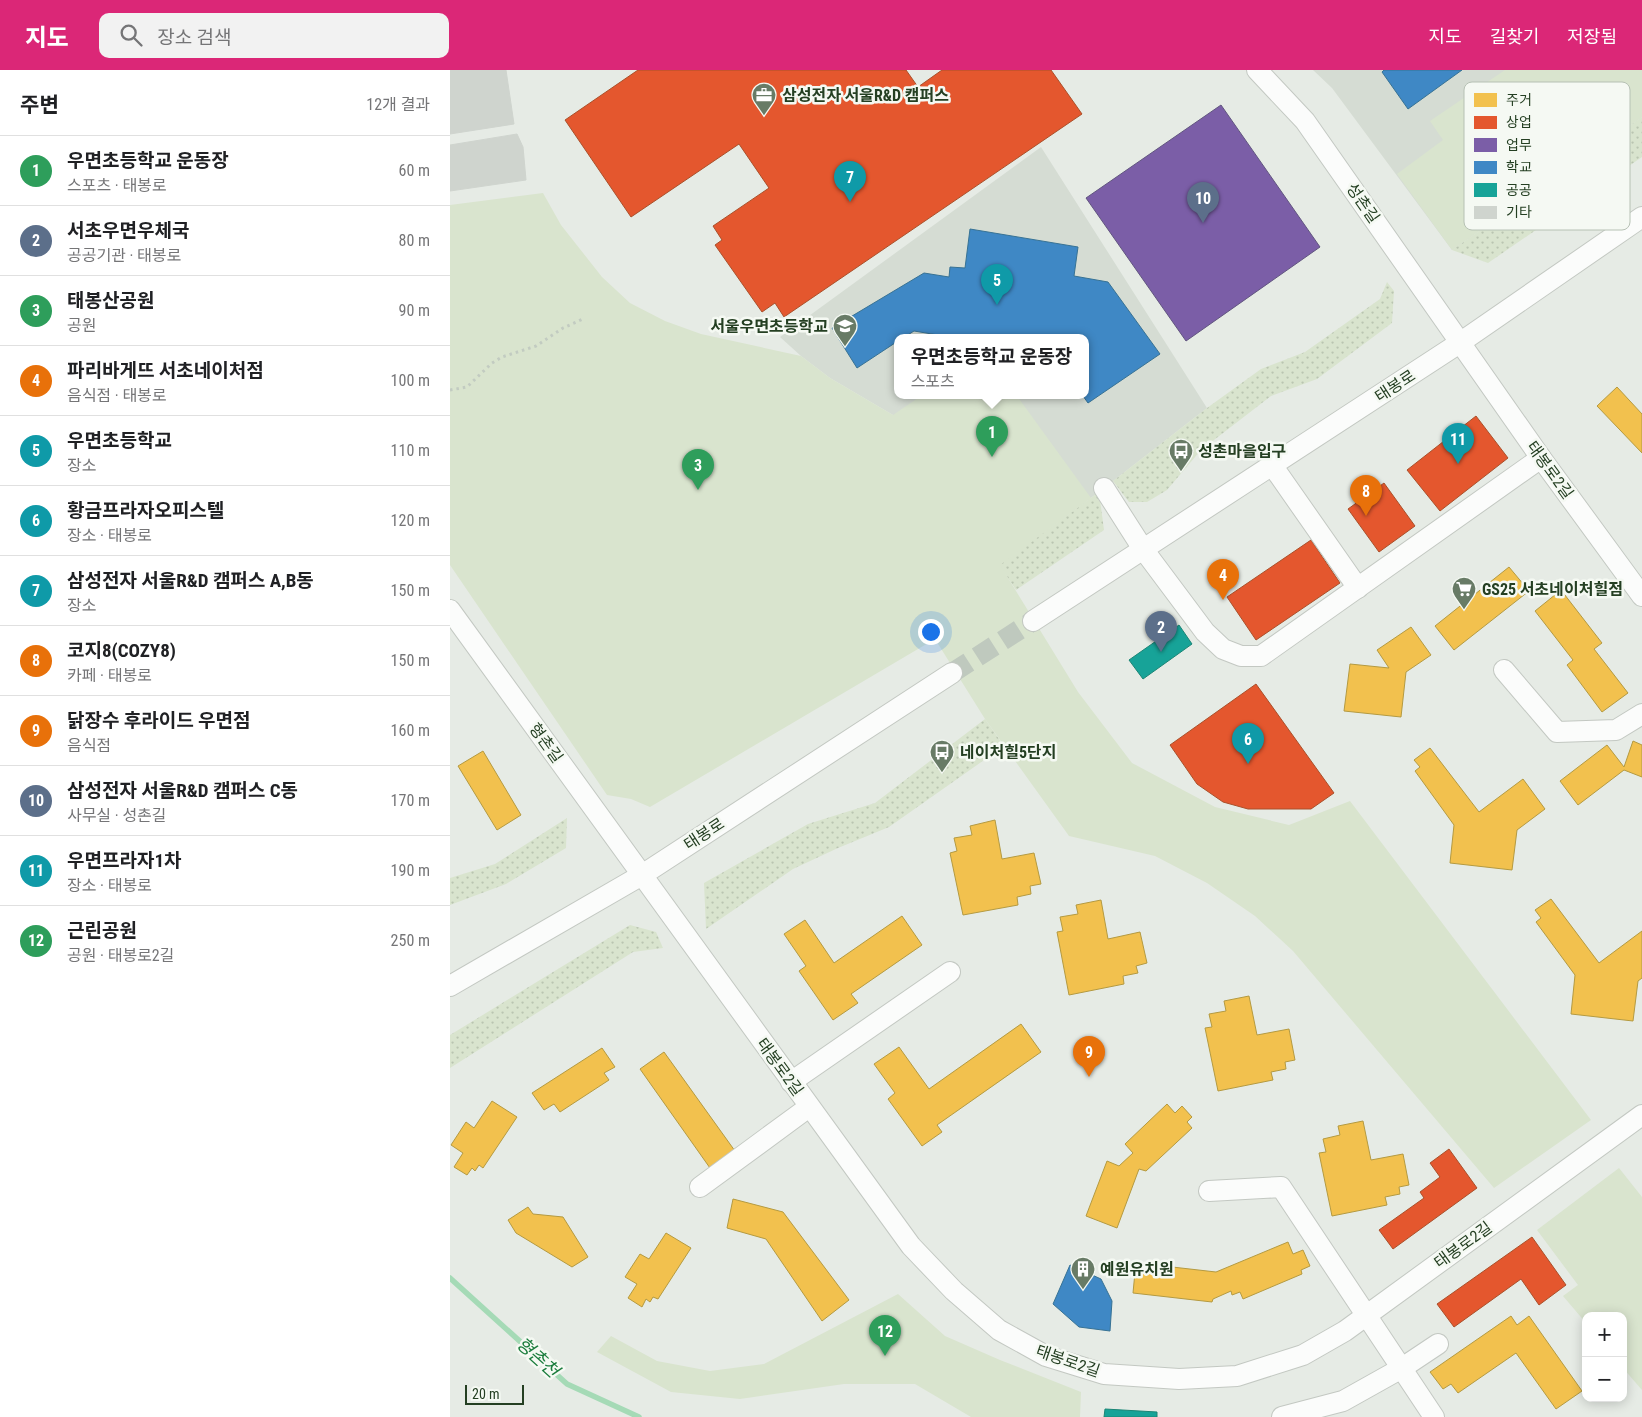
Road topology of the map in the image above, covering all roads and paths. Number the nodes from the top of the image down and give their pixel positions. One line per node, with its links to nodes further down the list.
1 (1257, 70): 6 (street, 성촌길)
2 (1642, 217): 3 (street, 태봉로)
3 (1630, 225)
4 (1623, 230): 6 (street, 태봉로)
5 (583, 319): 7 (path)
6 (1461, 342): 8 (street, 태봉로2길); 9 (street, 태봉로)
7 (450, 390)
8 (1541, 458): 12 (street); 13 (street, 태봉로2길)
9 (1272, 465): 11 (street, 태봉로); 12 (street)
10 (1104, 488): 11 (street)
11 (1143, 549): 12 (street); 15 (street, 태봉로)
12 (1358, 588)
13 (1642, 596)
14 (450, 610): 19 (street, 형촌길)
15 (1033, 621)
16 (1504, 670): 18 (street)
17 (952, 673): 19 (street, 태봉로)
18 (1642, 714)
19 (642, 875): 21 (street, 태봉로); 22 (street, 태봉로2길)
20 (950, 972): 22 (street)
21 (450, 986)
22 (791, 1082): 23 (street, 태봉로2길)
23 (809, 1107): 25 (street); 27 (street, 태봉로2길)
24 (1642, 1115): 27 (street, 태봉로2길)
25 (700, 1187)
26 (1209, 1191): 27 (street)
27 (1367, 1315): 29 (street)
28 (1438, 1344): 29 (street)
29 (1402, 1368): 30 (street); 31 (street)
30 (1282, 1417)
31 (1434, 1417)

